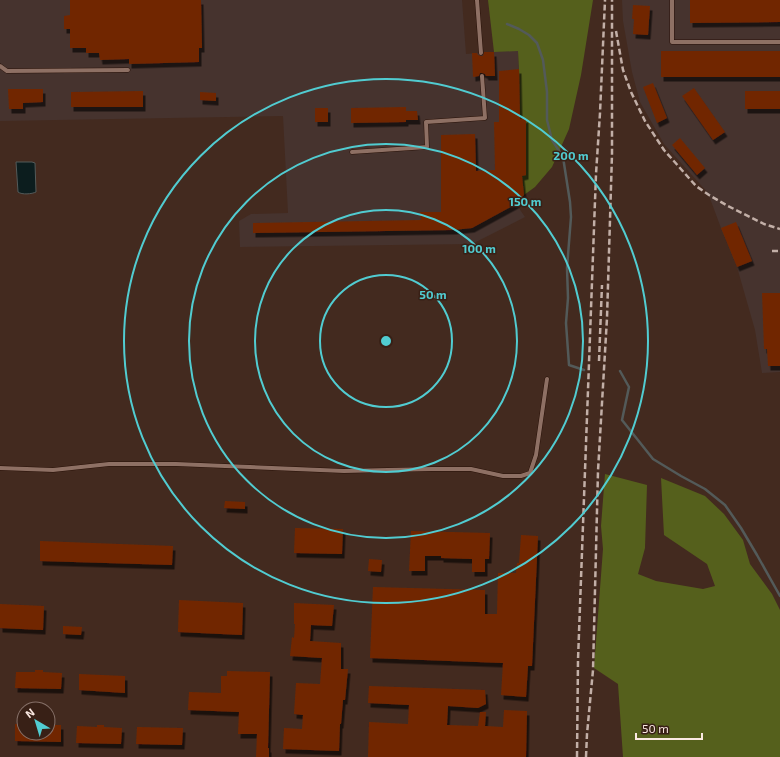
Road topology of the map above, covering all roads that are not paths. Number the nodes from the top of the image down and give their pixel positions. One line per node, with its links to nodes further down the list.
1 (477, 0): 4 (lane)
2 (672, 0): 3 (lane)
3 (780, 42)
4 (481, 53)
5 (0, 66): 6 (lane)
6 (128, 70)
7 (482, 76): 8 (lane)
8 (352, 152)
9 (547, 379): 10 (lane)
10 (0, 468)

